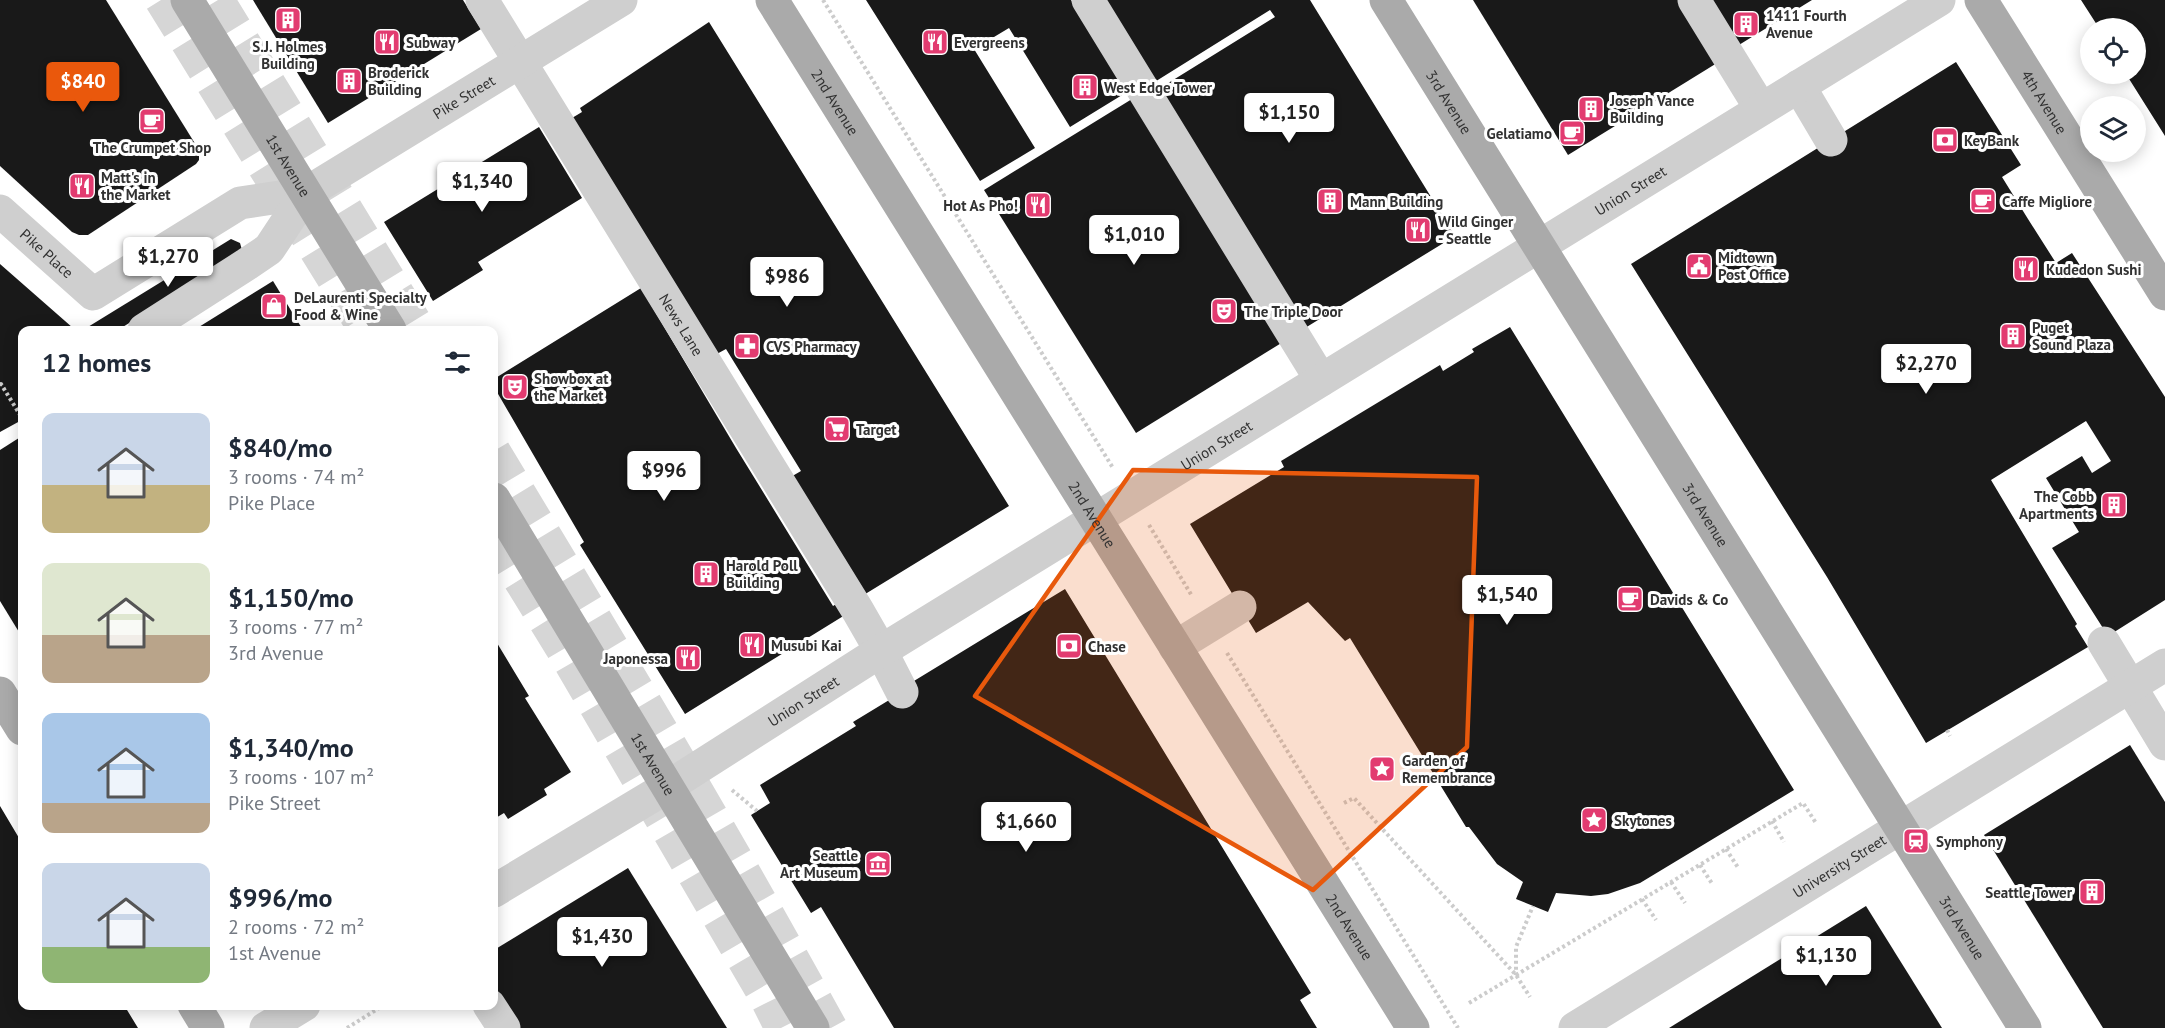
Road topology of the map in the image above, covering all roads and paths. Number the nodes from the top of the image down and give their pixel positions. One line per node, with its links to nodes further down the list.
1 (187, 0): 14 (main road, 1st Avenue)
2 (482, 0): 10 (street, News Lane)
3 (621, 0): 10 (street, Pike Street)
4 (772, 0): 25 (main road, 2nd Avenue)
5 (1088, 0): 21 (street)
6 (1386, 0): 16 (main road, 3rd Avenue)
7 (1694, 0): 12 (street)
8 (1939, 0): 11 (street, Union Street)
9 (1981, 0): 18 (main road, 4th Avenue)
10 (520, 62): 14 (street, Pike Street); 29 (street, News Lane)
11 (1799, 86): 12 (street, Union Street); 13 (street)
12 (1761, 109): 16 (street, Union Street)
13 (1831, 140)
14 (306, 193): 17 (street, Pike Street); 19 (street, Pike Street); 20 (main road, 1st Avenue)
15 (0, 212): 17 (street, Pike Place)
16 (1539, 245): 21 (street, Union Street); 44 (main road, 3rd Avenue)
17 (93, 294)
18 (2165, 294)
19 (150, 326)
20 (388, 326)
21 (1321, 380): 25 (street, Union Street)
22 (0, 385): 23 (path)
23 (18, 412)
24 (498, 506): 38 (main road, 1st Avenue)
25 (1095, 519): 28 (main road, 2nd Avenue); 29 (street, Union Street)
26 (1240, 607): 28 (street)
27 (2104, 643): 31 (street)
28 (1175, 647): 68 (main road, 2nd Avenue)
29 (881, 651): 32 (street, News Lane); 38 (street, Union Street)
30 (2165, 665): 31 (street, University Street)
31 (2130, 687): 37 (street); 44 (street, University Street)
32 (902, 692)
33 (0, 693): 34 (main road)
34 (18, 722)
35 (1947, 730): 36 (path)
36 (1950, 736)
37 (2165, 744)
38 (669, 786): 51 (street, Union Street); 67 (main road, 1st Avenue)
39 (732, 790): 41 (path)
40 (1344, 803): 56 (path)
41 (757, 811)
42 (1772, 821): 43 (path); 45 (path); 46 (path)
43 (1816, 823)
44 (1901, 828): 69 (street, University Street); 70 (main road, 3rd Avenue)
45 (1784, 842)
46 (1726, 849): 47 (path); 48 (path)
47 (1700, 865): 49 (path); 50 (path)
48 (1739, 869)
49 (1671, 882): 52 (path); 53 (path)
50 (1713, 885)
51 (498, 889)
52 (1642, 899): 55 (path); 56 (path)
53 (1684, 903)
54 (1533, 906): 56 (path)
55 (1656, 920)
56 (1516, 975): 57 (path); 58 (path)
57 (1530, 997)
58 (1469, 1003)
59 (197, 1010): 63 (main road)
60 (296, 1010): 64 (street)
61 (376, 1010): 65 (path)
62 (492, 1010): 66 (street)
63 (208, 1028)
64 (266, 1028)
65 (347, 1028)
66 (504, 1028)
67 (813, 1028)
68 (1413, 1028)
69 (1575, 1028)
70 (2025, 1028)

